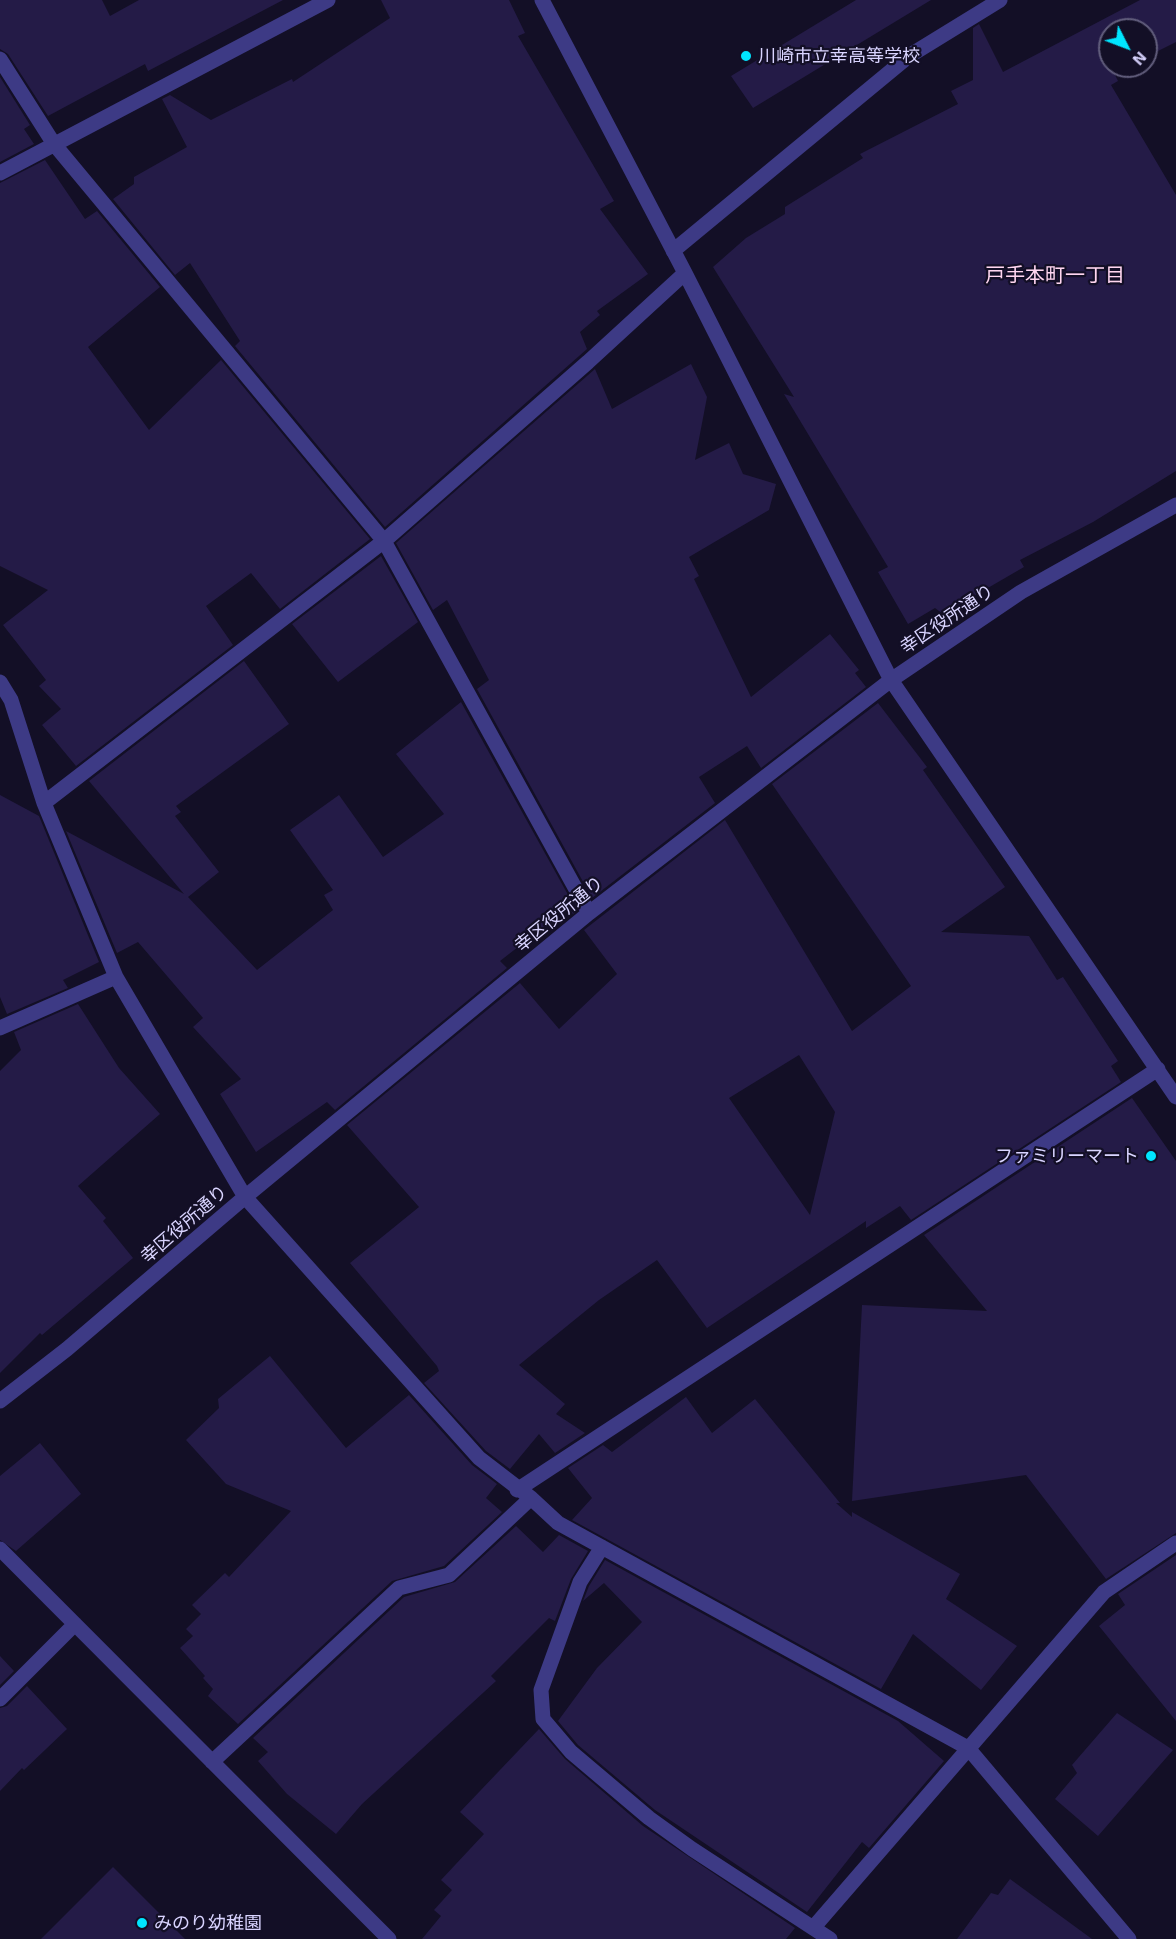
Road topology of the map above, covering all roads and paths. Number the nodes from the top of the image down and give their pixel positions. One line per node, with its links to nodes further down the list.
1 (328, 0): 5 (street)
2 (542, 0): 7 (street)
3 (1000, 0): 7 (street)
4 (0, 59): 5 (street)
5 (54, 144): 6 (street); 10 (street)
6 (0, 173)
7 (673, 251): 8 (street)
8 (685, 273): 10 (street); 11 (street)
9 (1176, 505): 11 (street, 幸区役所通り)
10 (384, 541): 13 (street); 14 (street)
11 (891, 680): 14 (street, 幸区役所通り); 17 (street)
12 (0, 682): 13 (street)
13 (44, 803): 15 (street)
14 (589, 913): 19 (street, 幸区役所通り)
15 (117, 977): 16 (street); 19 (street)
16 (0, 1028)
17 (1158, 1069): 18 (street); 21 (street)
18 (1176, 1097)
19 (244, 1197): 20 (street, 幸区役所通り); 21 (street)
20 (0, 1401)
21 (517, 1490): 22 (street)
22 (531, 1498): 24 (street); 29 (street)
23 (1176, 1543): 28 (street)
24 (602, 1547): 28 (street); 30 (street)
25 (0, 1549): 26 (street)
26 (75, 1624): 27 (street); 29 (street)
27 (0, 1699)
28 (968, 1748): 30 (street); 33 (street)
29 (212, 1762): 31 (street)
30 (813, 1928): 32 (street)
31 (389, 1939)
32 (830, 1939)
33 (1129, 1939)

